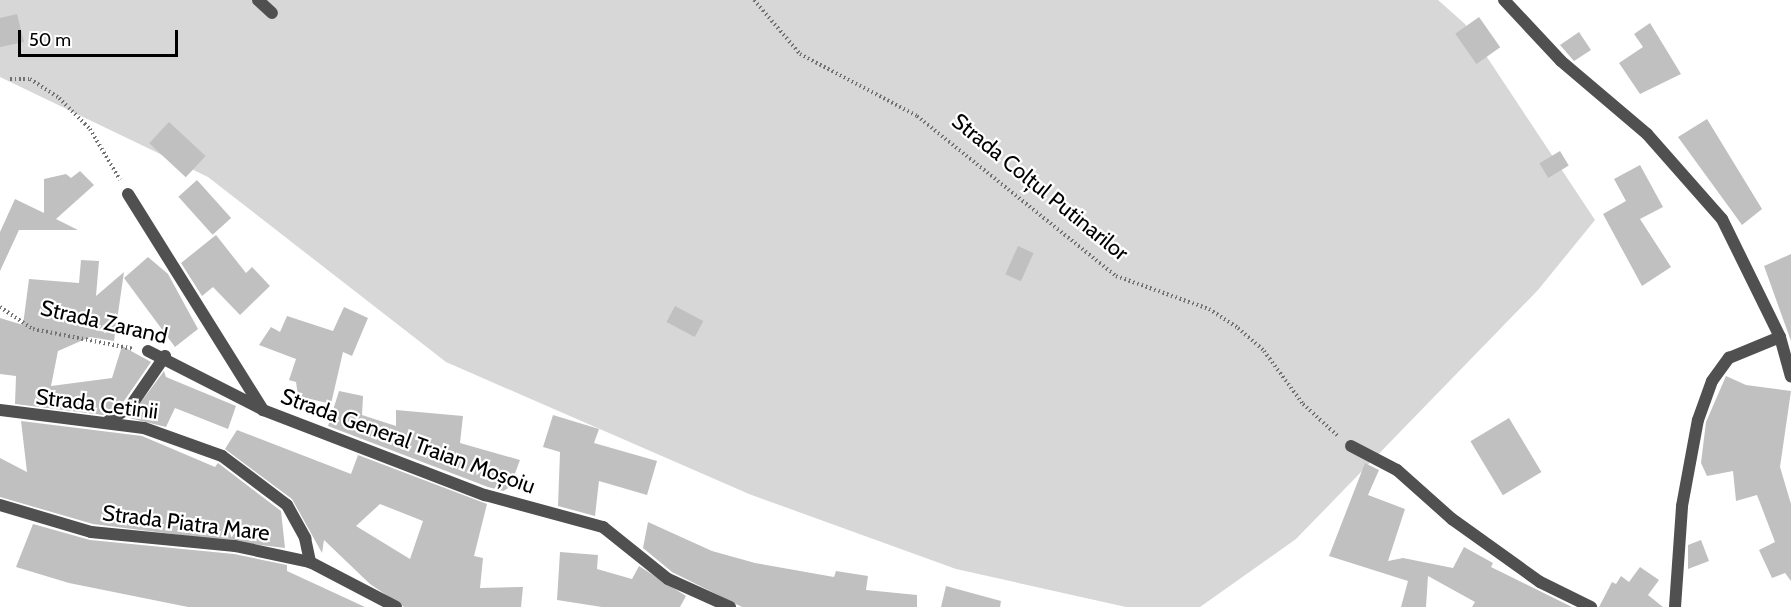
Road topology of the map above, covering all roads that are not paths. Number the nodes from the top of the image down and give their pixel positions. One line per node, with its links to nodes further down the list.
1 (258, 0): 3 (street)
2 (1504, 0): 5 (street)
3 (272, 14)
4 (128, 194): 10 (street, Strada General Traian Moșoiu)
5 (1780, 337): 8 (street); 18 (street)
6 (148, 351): 7 (street, Strada Zarand)
7 (165, 356): 10 (street, Strada Zarand); 11 (street)
8 (1791, 376)
9 (0, 410): 11 (street, Strada Cetinii)
10 (263, 410): 17 (street, Strada General Traian Moșoiu)
11 (107, 422): 14 (street, Strada Cetinii)
12 (1350, 446): 15 (street)
13 (0, 505): 14 (street, Strada Piatra Mare)
14 (310, 562): 16 (street, Strada Piatra Mare)
15 (1588, 606)
16 (396, 607)
17 (730, 607)
18 (1676, 607)

